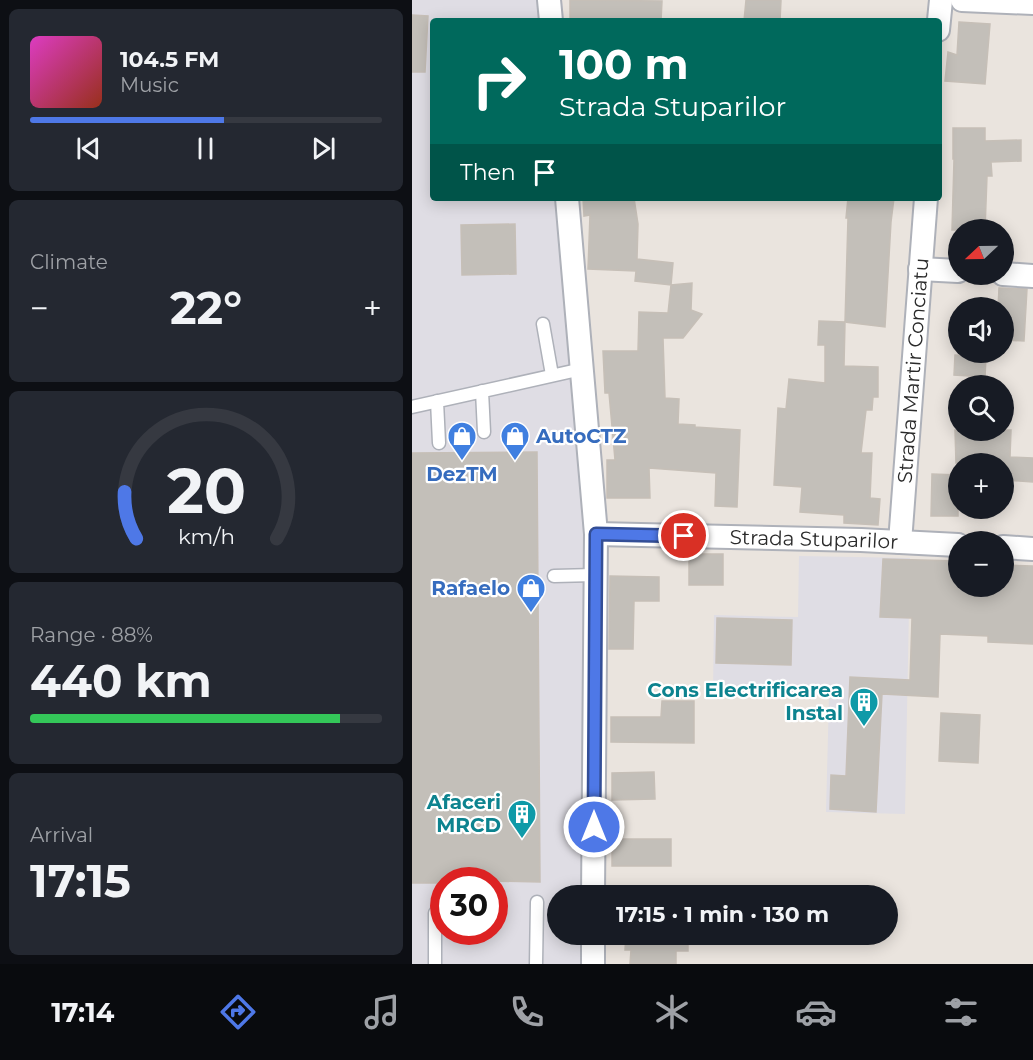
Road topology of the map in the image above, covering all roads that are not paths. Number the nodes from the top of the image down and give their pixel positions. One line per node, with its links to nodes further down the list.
1 (549, 0): 5 (street)
2 (941, 0): 6 (street)
3 (962, 0): 4 (street)
4 (1033, 3)
5 (551, 18)
6 (939, 18)
7 (566, 201): 14 (street)
8 (925, 201): 9 (street, Strada Martir Conciatu)
9 (920, 269): 10 (street); 22 (street, Strada Martir Conciatu)
10 (948, 270)
11 (1014, 275): 12 (street)
12 (1033, 276)
13 (543, 324): 15 (lane)
14 (582, 369): 15 (lane); 21 (street)
15 (552, 375): 16 (lane)
16 (482, 391): 17 (lane); 19 (lane)
17 (437, 401): 18 (lane); 20 (lane)
18 (412, 407)
19 (484, 432)
20 (439, 443)
21 (596, 534): 22 (street, Strada Stuparilor); 26 (street)
22 (900, 542): 23 (street, Strada Stuparilor)
23 (948, 544)
24 (1014, 548): 25 (street)
25 (1033, 549)
26 (595, 575): 27 (lane); 28 (street)
27 (554, 576)
28 (593, 885)
29 (536, 902): 33 (lane)
30 (436, 945): 32 (lane)
31 (593, 945): 34 (street)
32 (436, 964)
33 (536, 964)
34 (593, 964)

